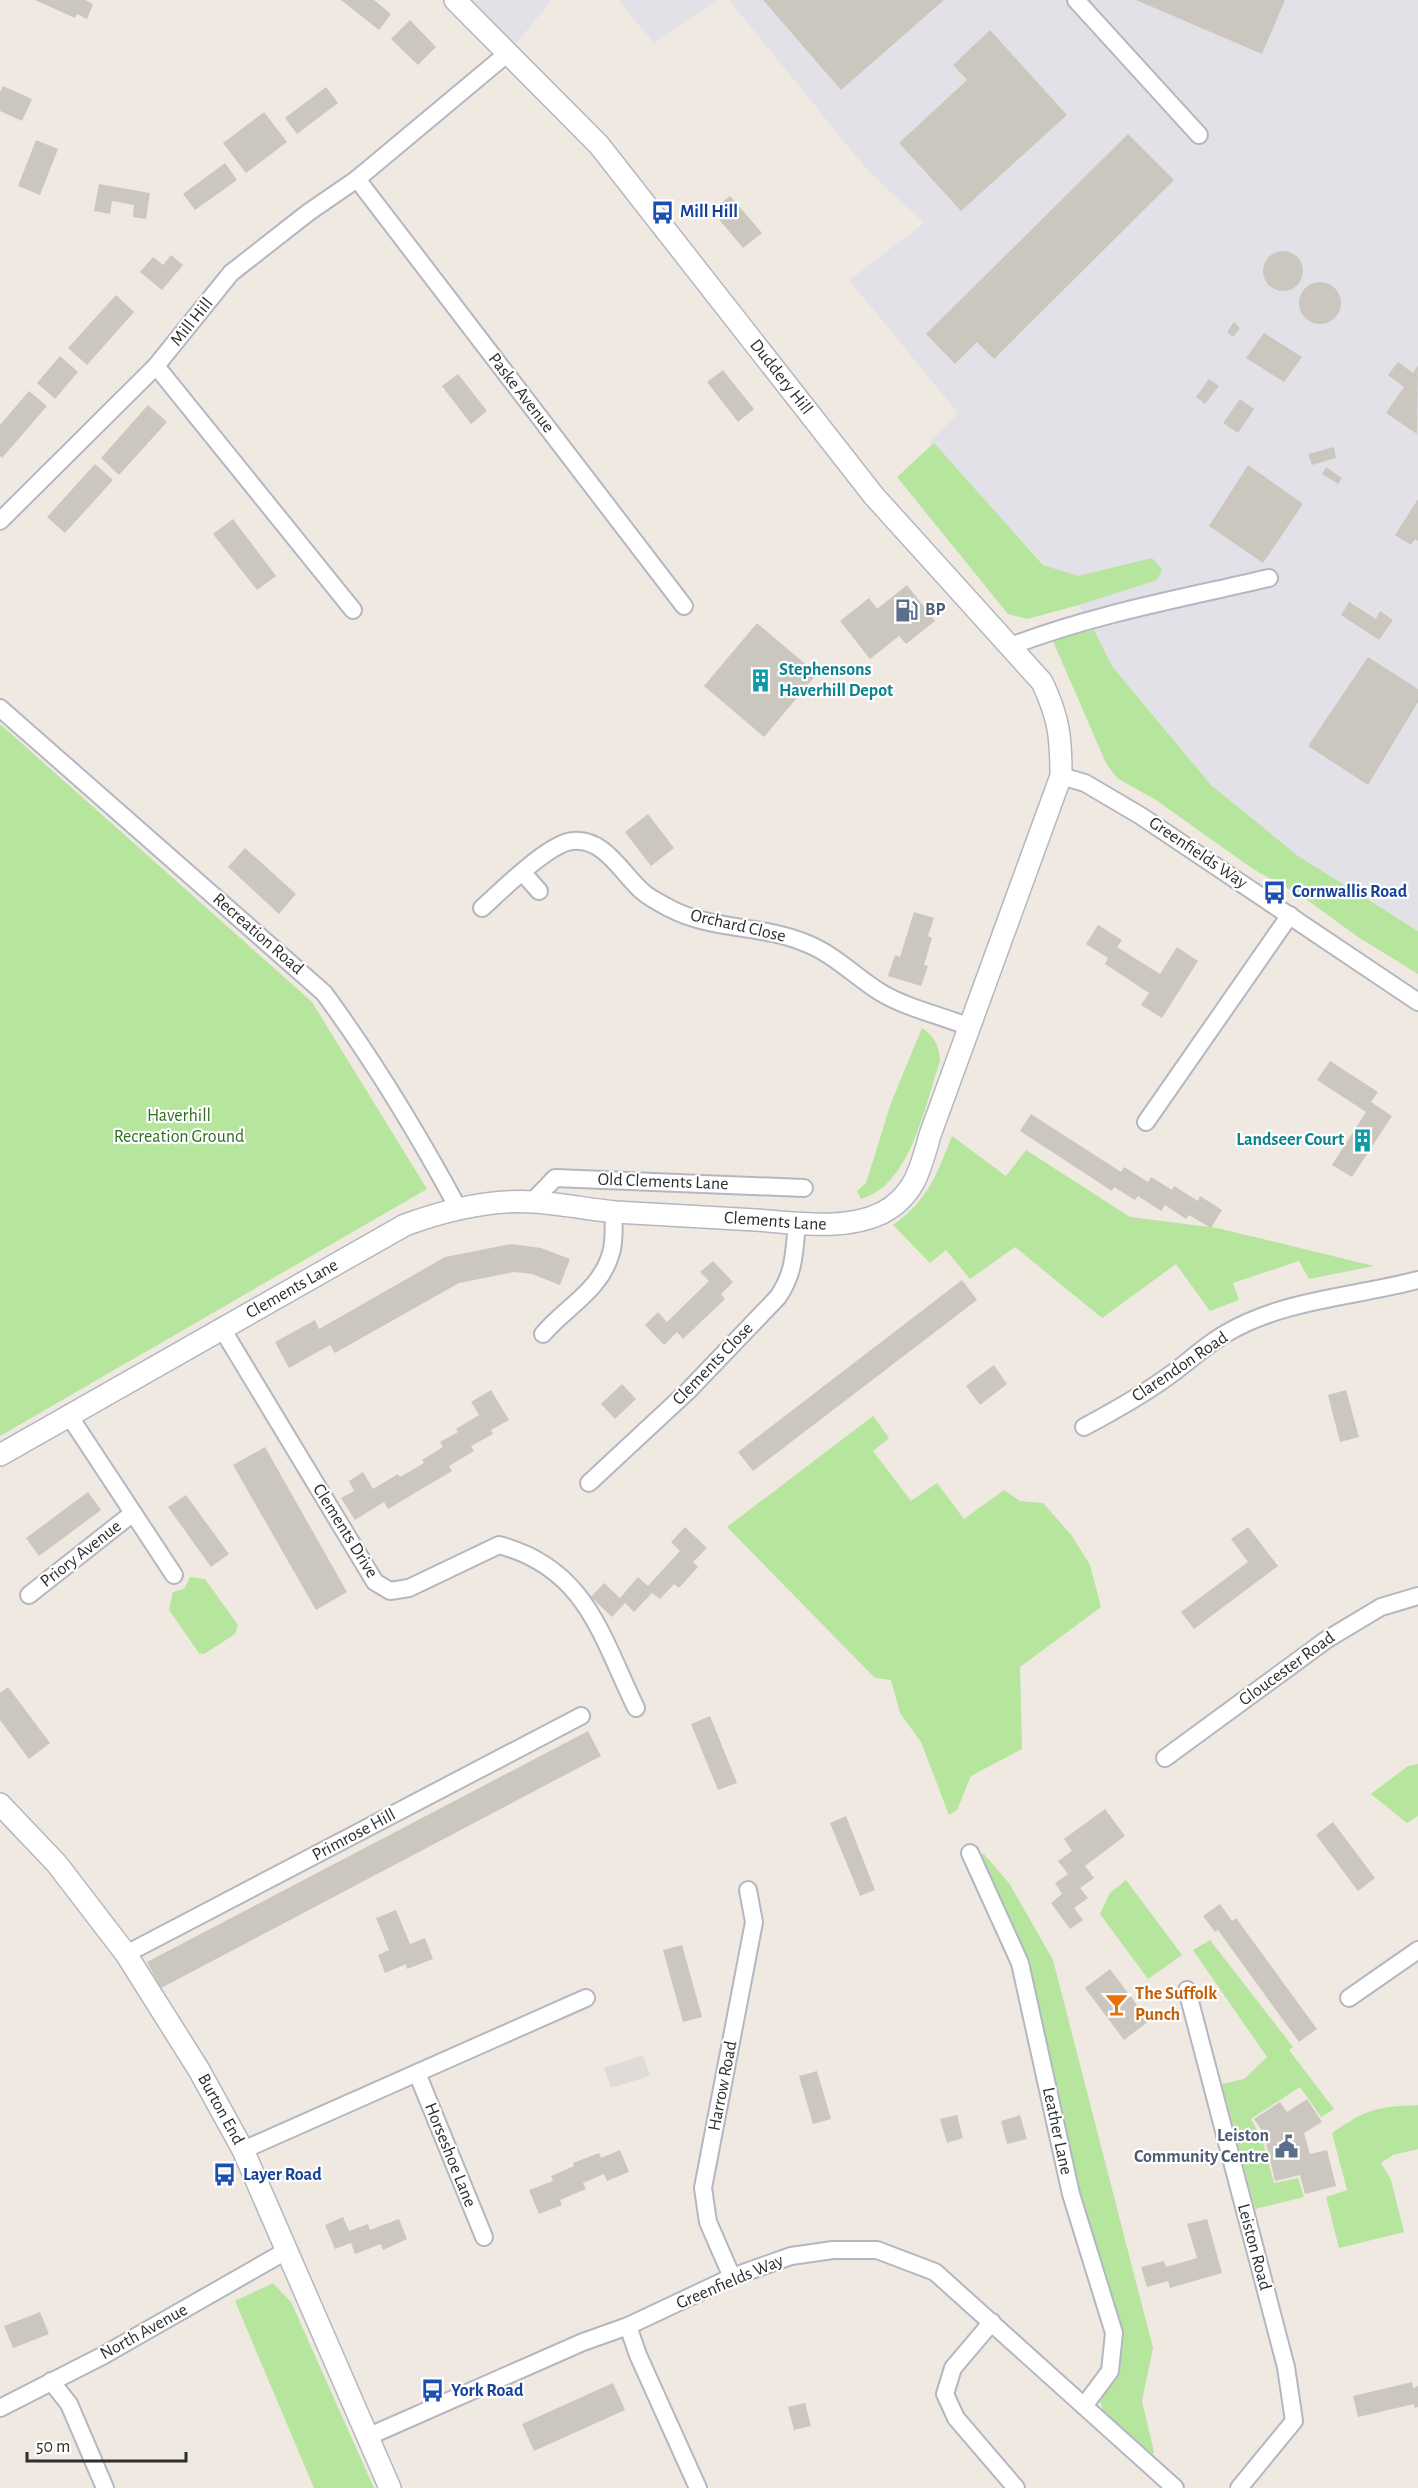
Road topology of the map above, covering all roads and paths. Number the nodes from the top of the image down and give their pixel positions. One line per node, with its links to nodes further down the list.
1 (455, 0): 3 (street, Duddery Hill)
2 (1076, 0): 4 (street)
3 (508, 53): 5 (street, Mill Hill); 11 (street, Duddery Hill)
4 (1199, 135)
5 (357, 179): 6 (street, Mill Hill); 9 (street, Paske Avenue)
6 (156, 366): 7 (street, Mill Hill); 10 (street)
7 (0, 521)
8 (1269, 578): 11 (street)
9 (684, 606)
10 (353, 610)
11 (1011, 646): 13 (street, Duddery Hill)
12 (0, 708): 23 (street, Recreation Road)
13 (1061, 776): 17 (street, Greenfields Way); 19 (street, Clements Lane)
14 (523, 873): 15 (street); 16 (street, Orchard Close); 19 (street, Orchard Close)
15 (539, 891)
16 (482, 908)
17 (1290, 915): 18 (street, Greenfields Way); 20 (street)
18 (1418, 1002)
19 (969, 1027): 25 (street, Clements Lane)
20 (1146, 1122)
21 (804, 1188): 22 (street, Old Clements Lane)
22 (532, 1202): 23 (street, Clements Lane); 24 (street, Clements Lane)
23 (458, 1208): 27 (street, Clements Lane)
24 (614, 1212): 25 (street, Clements Lane); 28 (street)
25 (797, 1223): 32 (street, Clements Close)
26 (1418, 1280): 30 (street, Clarendon Road)
27 (221, 1328): 29 (street, Clements Lane); 37 (street, Clements Drive)
28 (543, 1334)
29 (68, 1414): 31 (street, Clements Lane); 33 (street, Priory Avenue)
30 (1084, 1427)
31 (0, 1455)
32 (589, 1483)
33 (133, 1513): 34 (street, Priory Avenue); 35 (street, Priory Avenue)
34 (174, 1575)
35 (29, 1595)
36 (1418, 1596): 39 (street, Gloucester Road)
37 (636, 1708)
38 (581, 1716): 44 (street, Primrose Hill)
39 (1165, 1758)
40 (0, 1804): 44 (street, Burton End)
41 (970, 1853): 56 (street, Leather Lane)
42 (748, 1890): 52 (street, Harrow Road)
43 (1418, 1950): 47 (street)
44 (126, 1954): 49 (street, Burton End)
45 (1187, 1990): 64 (street, Leiston Road)
46 (586, 1998): 48 (street)
47 (1349, 1998)
48 (417, 2073): 49 (street); 50 (street, Horseshoe Lane)
49 (243, 2150): 51 (street, Burton End)
50 (484, 2237)
51 (286, 2251): 55 (street, North Avenue); 58 (street, Burton End)
52 (732, 2277): 53 (street, Greenfields Way); 54 (street, Greenfields Way)
53 (992, 2322): 56 (street, Greenfields Way); 62 (street)
54 (628, 2326): 58 (street, Greenfields Way); 61 (street)
55 (51, 2381): 57 (street, North Avenue); 59 (street)
56 (1084, 2406): 63 (street, Greenfields Way)
57 (0, 2408)
58 (367, 2436): 60 (street, Burton End)
59 (105, 2488)
60 (390, 2488)
61 (698, 2488)
62 (1016, 2488)
63 (1175, 2488)
64 (1239, 2488)

